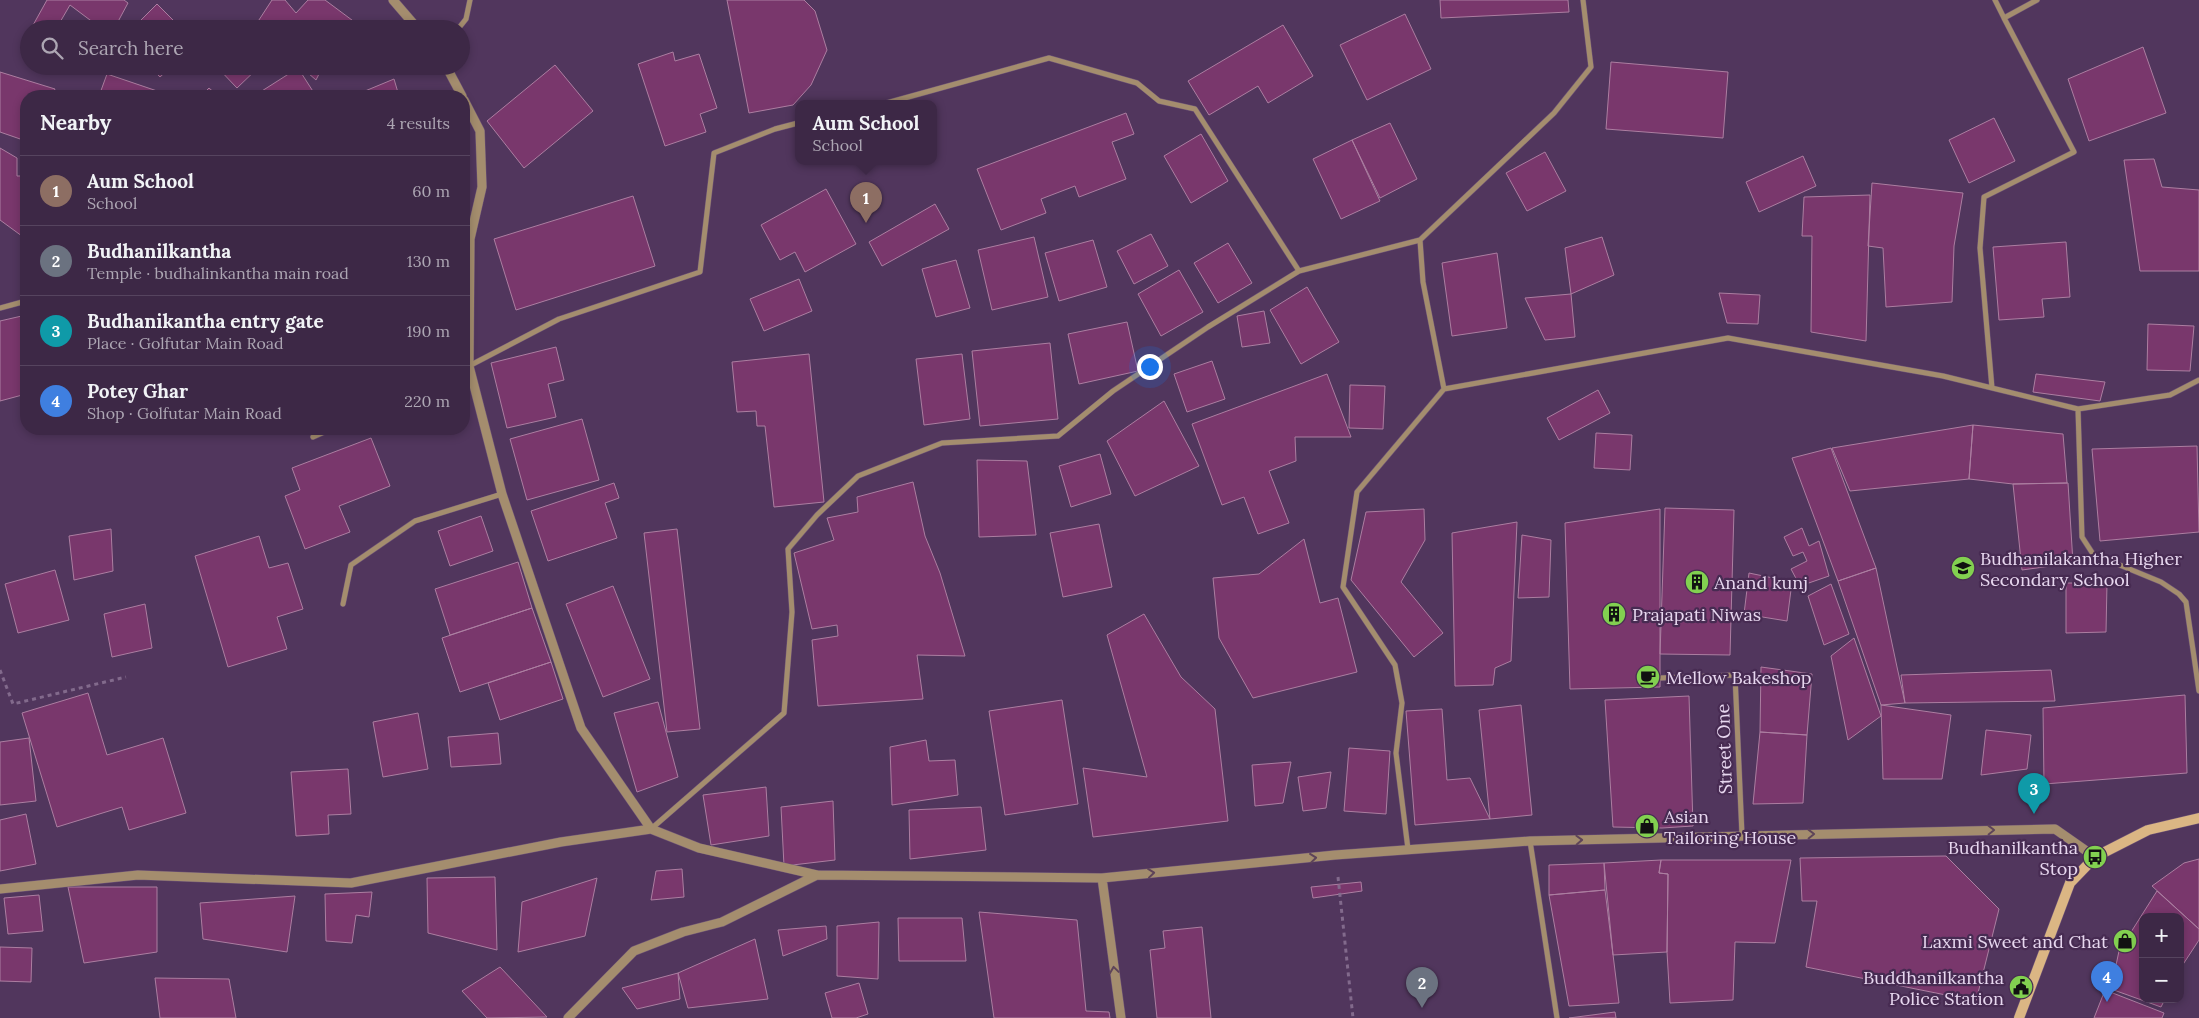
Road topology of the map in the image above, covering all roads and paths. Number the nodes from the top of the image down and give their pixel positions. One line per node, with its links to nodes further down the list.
1 (393, 0): 7 (street)
2 (470, 0): 8 (street)
3 (1583, 0): 15 (street)
4 (1995, 0): 6 (street)
5 (2037, 0): 6 (street)
6 (2004, 18): 22 (street)
7 (410, 20)
8 (465, 20)
9 (451, 75): 10 (street)
10 (459, 90)
11 (897, 100): 16 (street)
12 (470, 112): 14 (street)
13 (795, 124): 19 (street)
14 (470, 228)
15 (1420, 240): 16 (street); 23 (street)
16 (1299, 271): 34 (street)
17 (20, 303): 18 (street)
18 (0, 308)
19 (470, 365)
20 (470, 370): 27 (street)
21 (2199, 380): 24 (street)
22 (1992, 388): 23 (street); 24 (street)
23 (1444, 389): 37 (street)
24 (2078, 410): 32 (street)
25 (318, 435): 26 (street)
26 (313, 437)
27 (502, 494): 28 (street); 34 (street)
28 (343, 604)
29 (0, 670): 30 (path)
30 (126, 676)
31 (1660, 678): 35 (street, Street One)
32 (2199, 691)
33 (2199, 818): 39 (main road)
34 (651, 829): 40 (street); 42 (street)
35 (1742, 835): 36 (street, one-way to 35); 39 (street, one-way to 39)
36 (1530, 842): 37 (street); 46 (street)
37 (1408, 849): 38 (street)
38 (1335, 855): 41 (street, one-way to 38); 45 (path)
39 (2095, 857): 47 (main road)
40 (817, 875): 41 (street); 43 (street)
41 (1102, 878): 44 (street, one-way to 41)
42 (0, 889)
43 (568, 1018)
44 (1121, 1018)
45 (1353, 1018)
46 (1557, 1018)
47 (2019, 1018)

